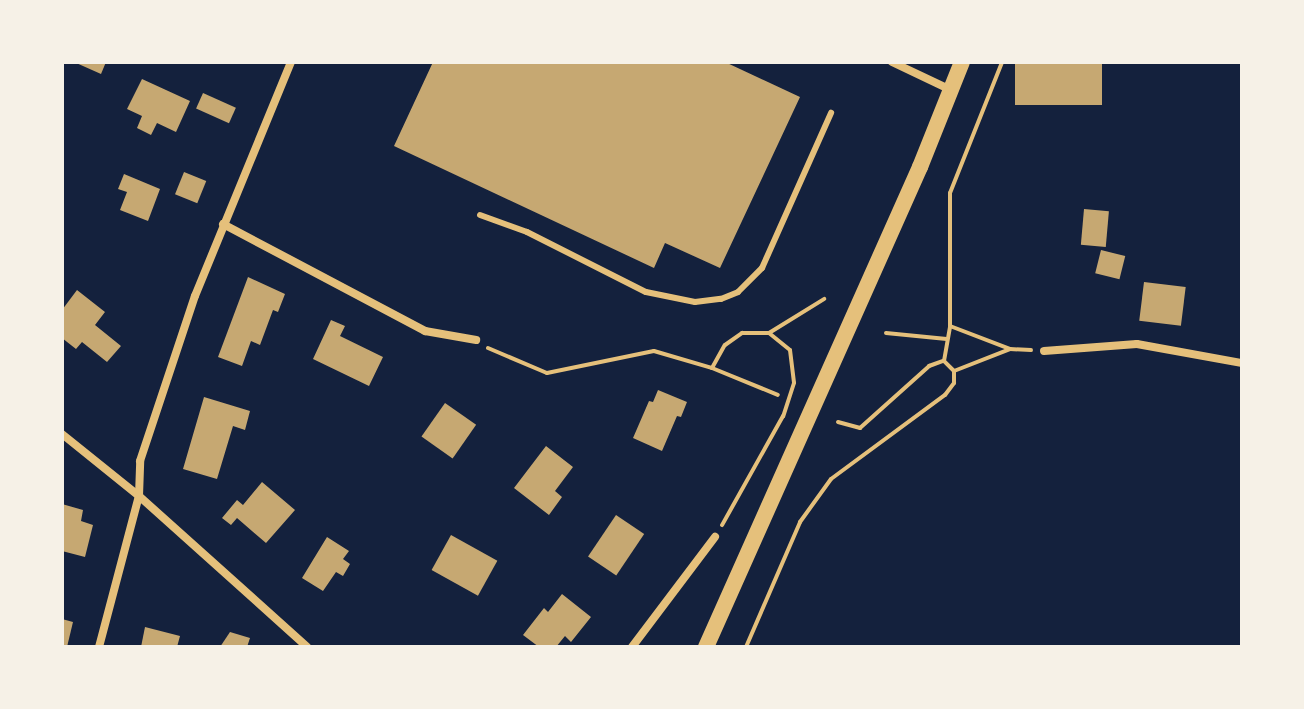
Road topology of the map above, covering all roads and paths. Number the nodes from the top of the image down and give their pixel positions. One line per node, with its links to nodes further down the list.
1 (291, 62): 8 (street)
2 (892, 62): 5 (street)
3 (962, 62): 5 (main road)
4 (1002, 62): 10 (path)
5 (951, 90): 29 (main road)
6 (831, 113): 7 (lane)
7 (480, 215)
8 (223, 224): 14 (street); 24 (street)
9 (824, 299): 11 (path)
10 (950, 326): 13 (path); 15 (path)
11 (769, 333): 19 (path); 25 (path)
12 (886, 333): 13 (path)
13 (947, 339): 17 (path)
14 (476, 340): 19 (path)
15 (1010, 349): 16 (path); 20 (path)
16 (1044, 351): 18 (street)
17 (944, 361): 20 (path); 22 (path)
18 (1242, 363)
19 (712, 368): 21 (path)
20 (954, 371): 30 (path)
21 (778, 395)
22 (838, 422)
23 (62, 434): 24 (street)
24 (139, 496): 26 (street); 27 (street)
25 (715, 537): 28 (street)
26 (99, 647)
27 (307, 647)
28 (632, 647)
29 (706, 647)
30 (746, 647)

